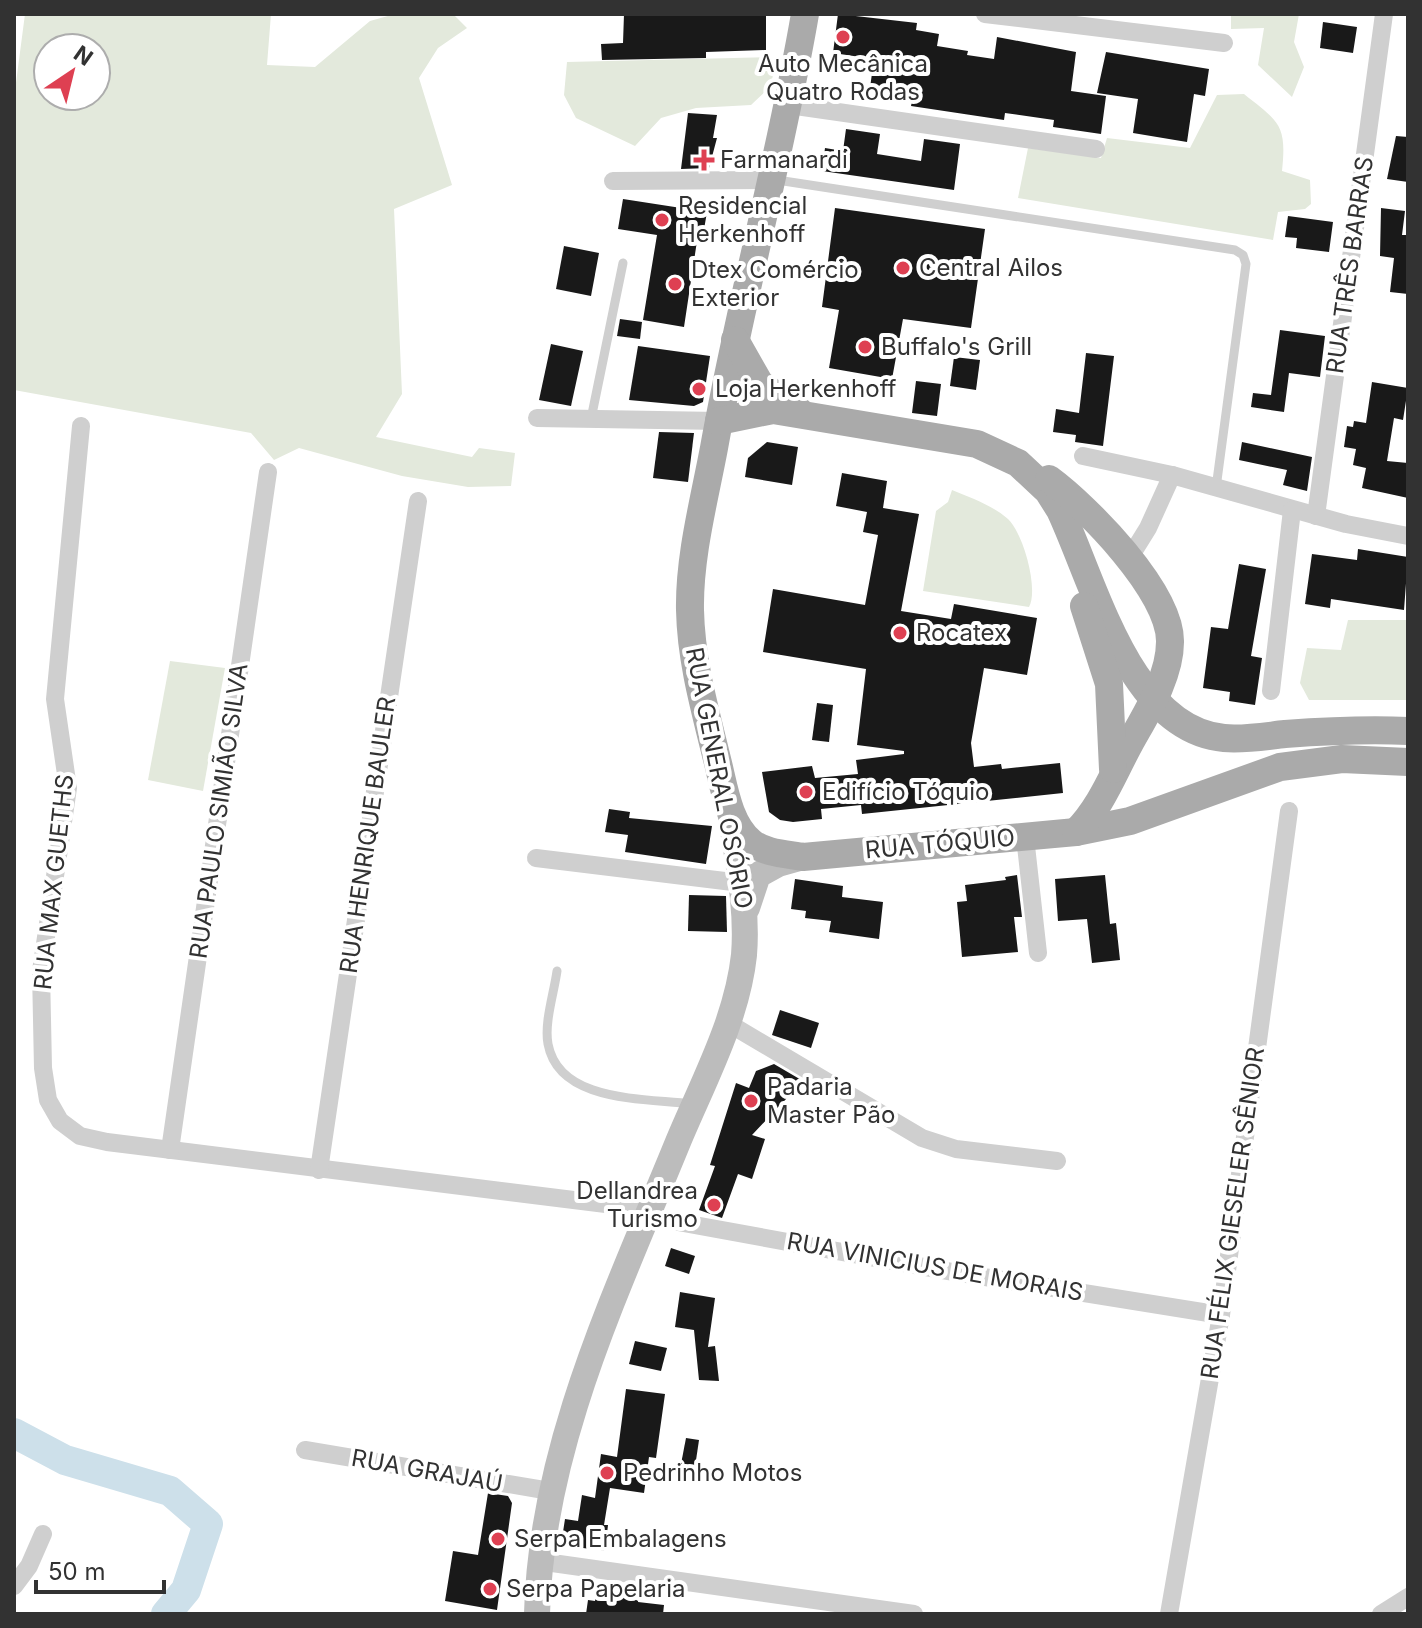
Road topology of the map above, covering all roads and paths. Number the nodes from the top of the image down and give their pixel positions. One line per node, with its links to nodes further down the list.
1 (805, 14): 5 (main road, RUA GENERAL OSÓRIO)
2 (985, 14): 4 (street)
3 (1384, 14): 24 (street, RUA TRÊS BARRAS)
4 (1224, 43)
5 (789, 105): 6 (street); 7 (main road, RUA GENERAL OSÓRIO)
6 (1096, 149)
7 (773, 180): 8 (street); 10 (main road, RUA GENERAL OSÓRIO); 21 (lane)
8 (613, 181)
9 (623, 263): 13 (lane)
10 (735, 340): 11 (main road); 14 (main road, RUA GENERAL OSÓRIO)
11 (803, 413): 14 (main road); 16 (main road)
12 (537, 418): 13 (street)
13 (591, 419): 14 (street)
14 (719, 421): 31 (main road, RUA GENERAL OSÓRIO)
15 (81, 426): 43 (street, RUA MAX GUETHS)
16 (977, 444): 19 (main road); 30 (main road)
17 (1083, 456): 20 (street)
18 (268, 472): 43 (street, RUA PAULO SIMIÃO SILVA)
19 (1029, 473): 26 (main road); 28 (main road)
20 (1172, 475): 21 (street); 26 (street)
21 (1216, 488): 23 (street)
22 (418, 501): 45 (street, RUA HENRIQUE BAULER)
23 (1292, 510): 24 (street); 27 (street)
24 (1316, 516): 25 (street)
25 (1408, 536)
26 (1130, 557): 30 (main road)
27 (1271, 691)
28 (1408, 731)
29 (1408, 762): 33 (main road, RUA TÓQUIO)
30 (1113, 773): 33 (main road)
31 (730, 810): 35 (main road, RUA TÓQUIO); 37 (main road, RUA GENERAL OSÓRIO)
32 (1289, 811): 47 (street, RUA FÉLIX GIESELER SÊNIOR)
33 (1076, 832): 34 (main road, RUA TÓQUIO)
34 (1025, 837): 35 (main road, RUA TÓQUIO); 39 (street)
35 (803, 857): 38 (main road, RUA TÓQUIO)
36 (536, 858): 37 (street)
37 (741, 883): 38 (main road, RUA GENERAL OSÓRIO)
38 (745, 915): 41 (main road, RUA GENERAL OSÓRIO)
39 (1038, 953)
40 (557, 971): 42 (lane)
41 (728, 1023): 42 (main road, RUA GENERAL OSÓRIO); 44 (street)
42 (694, 1105): 46 (main road, RUA GENERAL OSÓRIO)
43 (170, 1150): 45 (street, RUA MAX GUETHS)
44 (1057, 1161)
45 (319, 1170): 46 (street, RUA MAX GUETHS)
46 (649, 1214): 47 (street, RUA VINICIUS DE MORAIS); 49 (main road, RUA GENERAL OSÓRIO)
47 (1221, 1315): 57 (street, RUA FÉLIX GIESELER SÊNIOR)
48 (305, 1450): 49 (street, RUA GRAJAÚ)
49 (550, 1491): 51 (main road, RUA GENERAL OSÓRIO)
50 (43, 1534): 52 (street)
51 (538, 1561): 55 (main road, RUA GENERAL OSÓRIO); 56 (street)
52 (21, 1562): 53 (street)
53 (14, 1586)
54 (1408, 1597): 58 (street)
55 (537, 1614)
56 (914, 1614)
57 (1169, 1614)
58 (1381, 1614)

